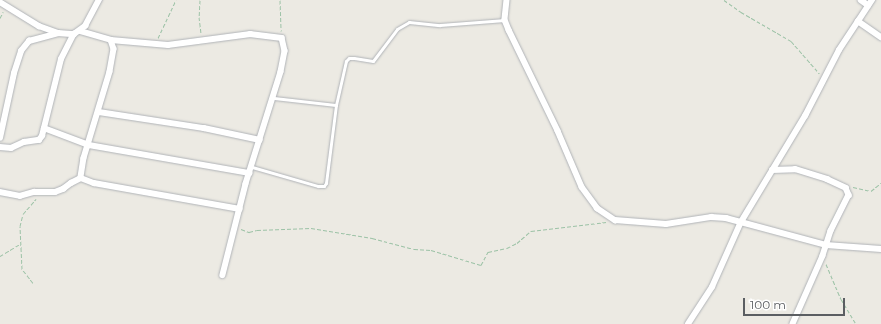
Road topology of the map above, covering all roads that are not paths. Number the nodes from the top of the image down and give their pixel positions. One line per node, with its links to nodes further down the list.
1 (99, 0): 10 (street)
2 (507, 0): 7 (street)
3 (861, 0): 6 (street)
4 (872, 0): 6 (street)
5 (0, 2): 9 (street)
6 (868, 5): 8 (street)
7 (505, 20): 14 (lane); 27 (street)
8 (858, 21): 11 (street); 22 (street)
9 (58, 32): 10 (street); 17 (street)
10 (77, 32): 12 (street); 16 (street)
11 (881, 36)
12 (110, 40): 13 (street); 15 (street)
13 (274, 98): 14 (lane); 18 (street)
14 (336, 105): 21 (lane)
15 (99, 112): 18 (street); 19 (street)
16 (44, 128): 19 (street); 20 (street)
17 (0, 138)
18 (260, 140): 21 (street)
19 (89, 144): 23 (street); 24 (street)
20 (0, 147)
21 (252, 167): 23 (street)
22 (772, 170): 27 (street); 28 (street)
23 (250, 173): 26 (street)
24 (81, 178): 25 (street); 26 (street)
25 (0, 192)
26 (240, 209): 30 (street)
27 (741, 222): 28 (street); 31 (street)
28 (826, 245): 29 (street); 32 (street)
29 (881, 249)
30 (223, 275)
31 (688, 324)
32 (793, 324)

